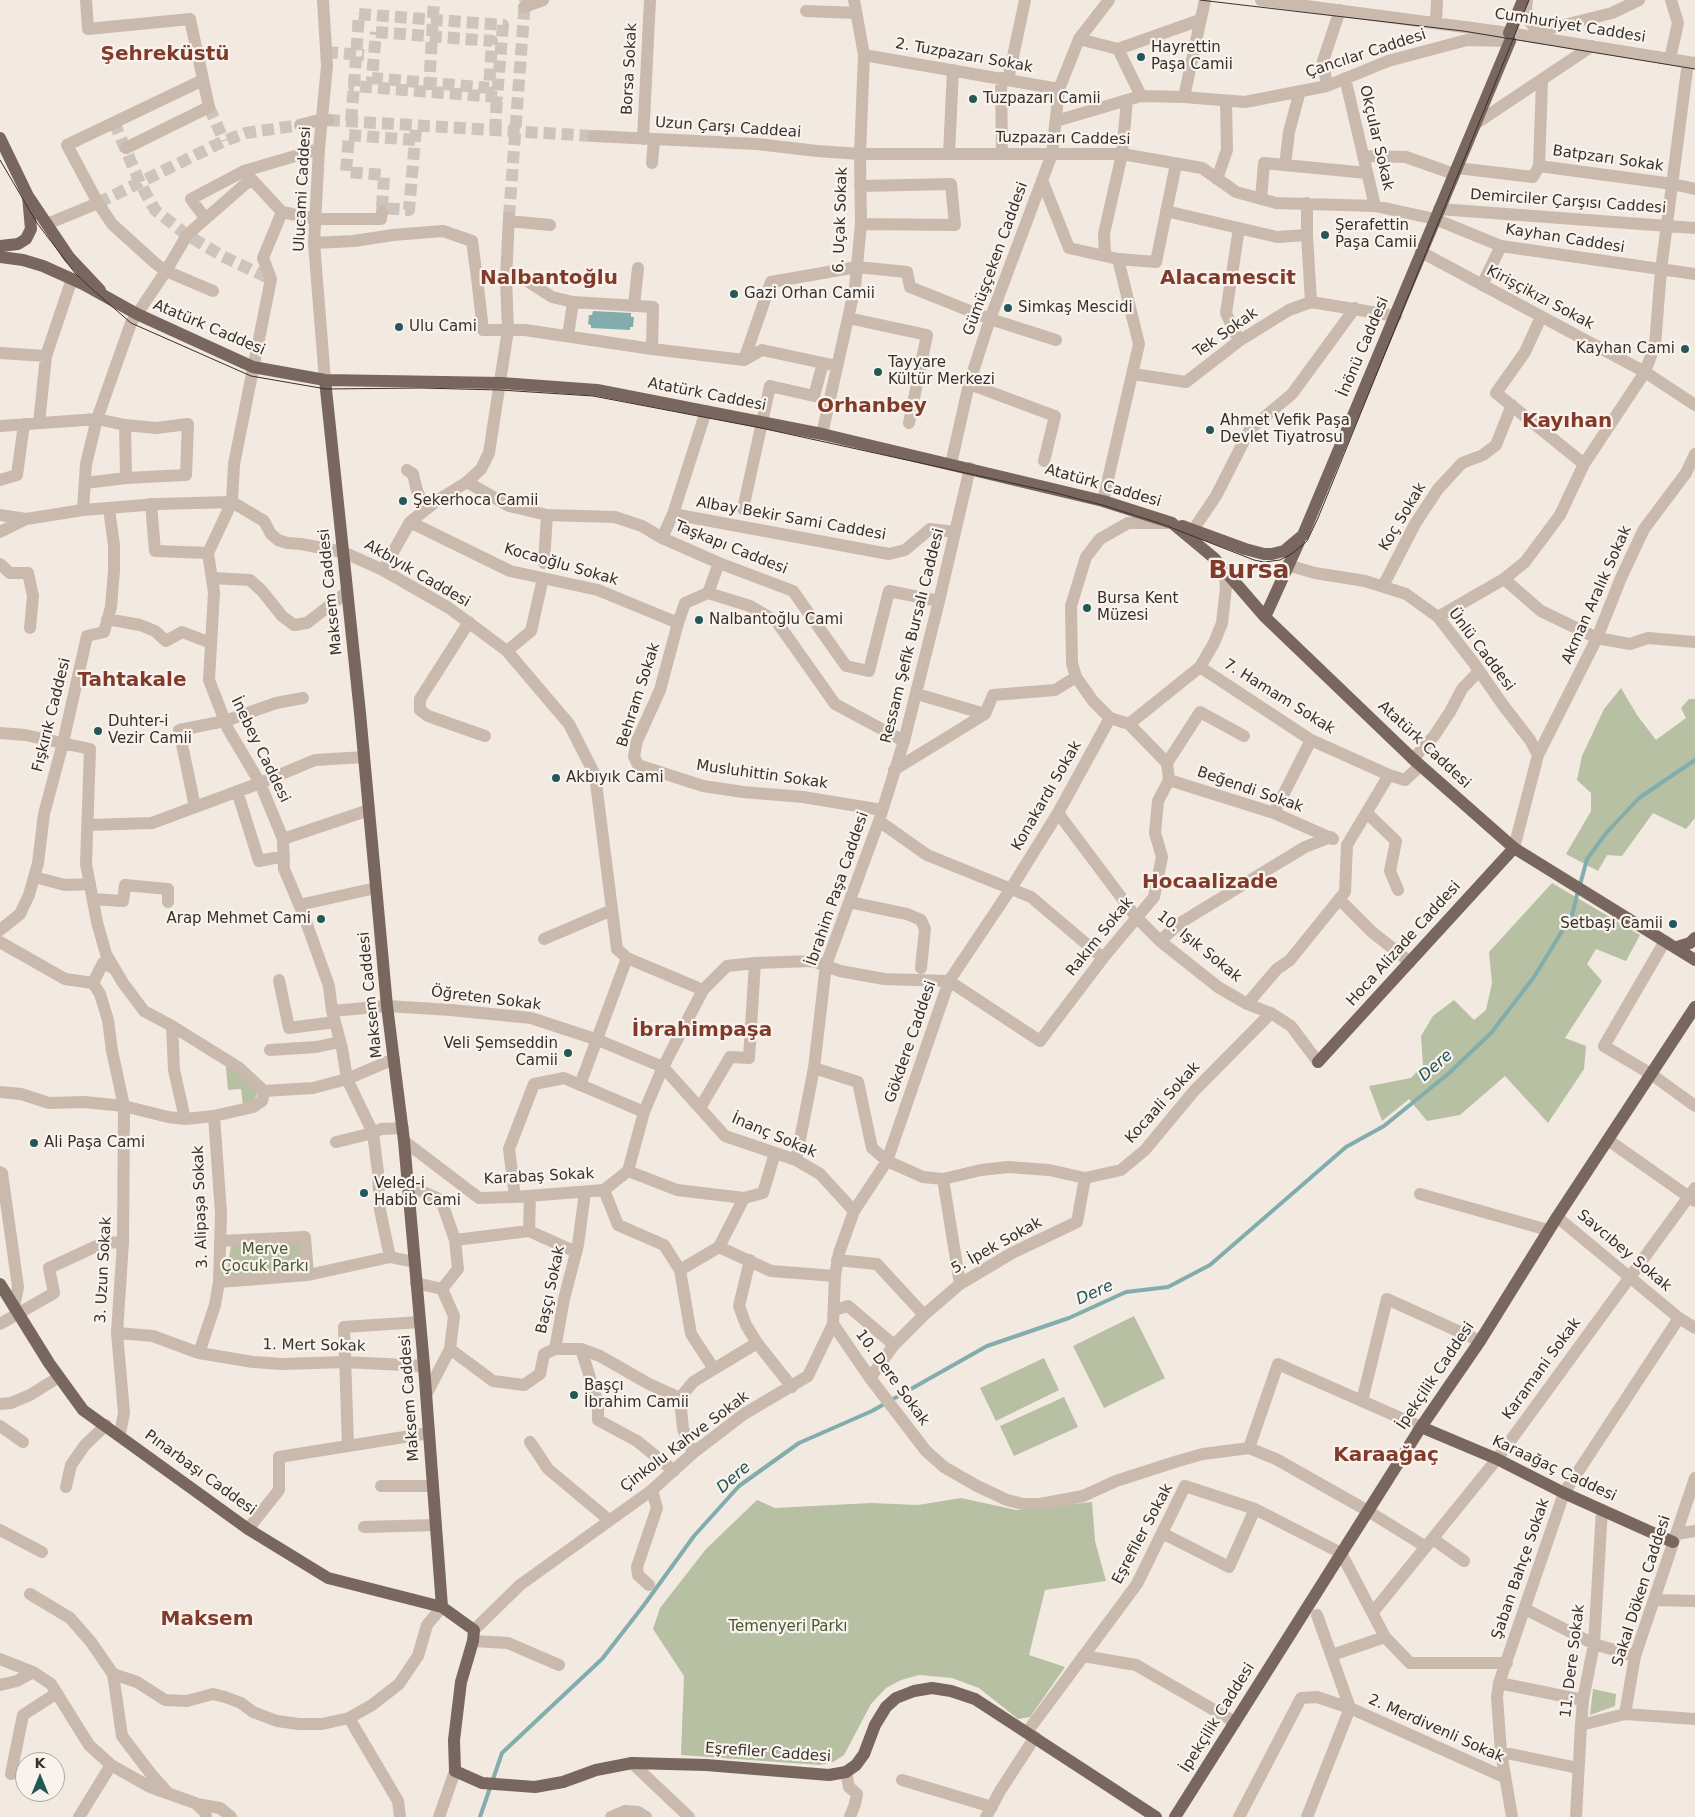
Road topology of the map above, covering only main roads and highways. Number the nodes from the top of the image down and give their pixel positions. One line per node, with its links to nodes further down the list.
1 (1525, 0): 9 (main road, İnönü Caddesi)
2 (0, 138): 3 (main road)
3 (28, 196): 4 (main road); 6 (main road)
4 (0, 246)
5 (0, 257): 6 (main road, Atatürk Caddesi)
6 (109, 299): 7 (main road, Atatürk Caddesi)
7 (325, 380): 8 (main road, Atatürk Caddesi); 20 (main road, Maksem Caddesi)
8 (1172, 523): 9 (main road, İnönü Caddesi); 10 (main road, Atatürk Caddesi)
9 (1302, 534): 10 (main road)
10 (1265, 617): 11 (main road, Atatürk Caddesi)
11 (1514, 848): 13 (main road, Atatürk Caddesi); 16 (main road, Hoca Alizade Caddesi)
12 (1695, 938): 13 (main road)
13 (1677, 948): 14 (main road, Atatürk Caddesi)
14 (1695, 960)
15 (1695, 1007): 18 (main road, İpekçilik Caddesi)
16 (1318, 1062)
17 (0, 1284): 20 (main road, Pınarbaşı Caddesi)
18 (1421, 1426): 19 (main road, Karaağaç Caddesi); 22 (main road, İpekçilik Caddesi)
19 (1675, 1538)
20 (442, 1607): 21 (main road, Eşrefiler Caddesi)
21 (1156, 1817)
22 (1176, 1817)

